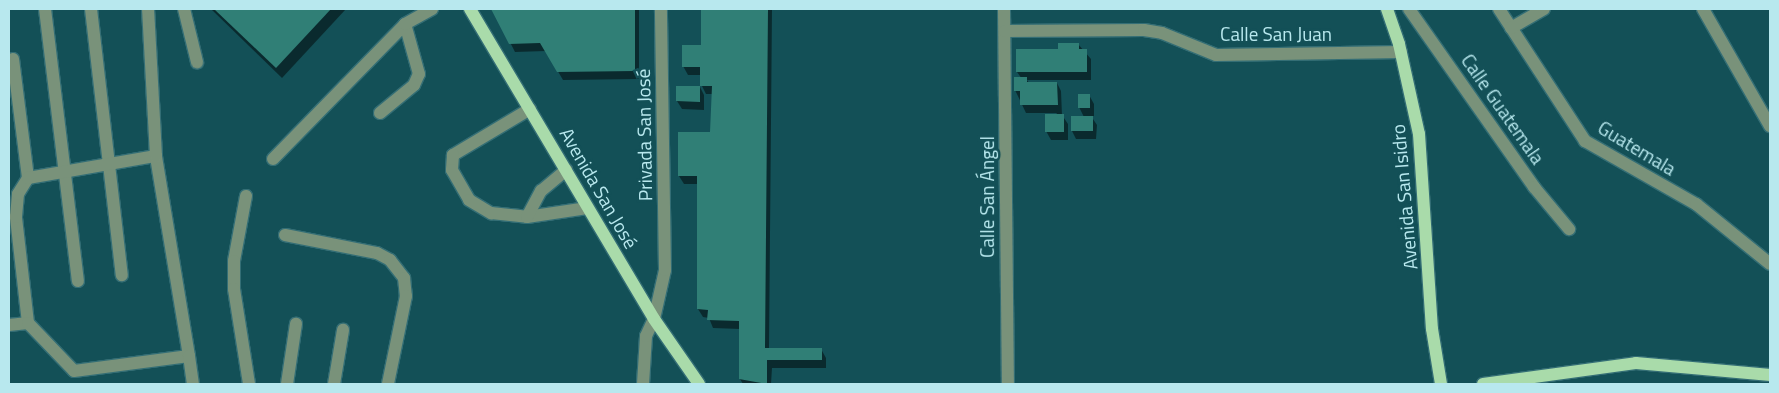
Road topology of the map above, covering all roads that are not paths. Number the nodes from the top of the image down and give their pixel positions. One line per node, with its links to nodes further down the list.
1 (45, 9): 27 (street)
2 (91, 9): 25 (street)
3 (148, 9): 23 (street)
4 (184, 9): 19 (street)
5 (432, 9): 14 (street)
6 (470, 9): 20 (main road, Avenida San José)
7 (661, 9): 37 (street, Privada San José)
8 (1004, 9): 16 (street, Calle San Ángel)
9 (1387, 9): 17 (main road, Avenida San Isidro)
10 (1409, 9): 32 (street, Calle Guatemala)
11 (1499, 9): 15 (street, Guatemala)
12 (1544, 9): 15 (street)
13 (1703, 9): 22 (street)
14 (405, 24): 21 (street); 24 (street)
15 (1511, 28): 34 (street, Guatemala)
16 (1004, 31): 17 (street, Calle San Juan); 52 (street, Calle San Ángel)
17 (1400, 52): 53 (main road, Avenida San Isidro)
18 (13, 59): 28 (street)
19 (197, 62)
20 (530, 108): 26 (main road, Avenida San José); 31 (street)
21 (380, 113)
22 (1770, 126)
23 (156, 156): 25 (street); 42 (street)
24 (273, 159)
25 (108, 164): 27 (street); 35 (street)
26 (566, 170): 30 (main road, Avenida San José); 31 (street)
27 (63, 172): 28 (street); 36 (street)
28 (28, 178): 38 (street)
29 (246, 196): 46 (street)
30 (587, 208): 31 (street); 37 (main road, Avenida San José)
31 (527, 217)
32 (1570, 229)
33 (285, 235): 49 (street)
34 (1770, 264)
35 (122, 275)
36 (78, 281)
37 (654, 319): 50 (street, Privada San José); 51 (main road, Avenida San José)
38 (28, 323): 40 (street); 44 (street)
39 (296, 324): 47 (street)
40 (9, 325)
41 (343, 330): 48 (street)
42 (189, 356): 44 (street); 45 (street)
43 (1770, 375): 54 (main road)
44 (74, 378)
45 (193, 384)
46 (249, 384)
47 (287, 384)
48 (334, 384)
49 (388, 384)
50 (643, 384)
51 (699, 384)
52 (1008, 384)
53 (1441, 384)
54 (1483, 384)

